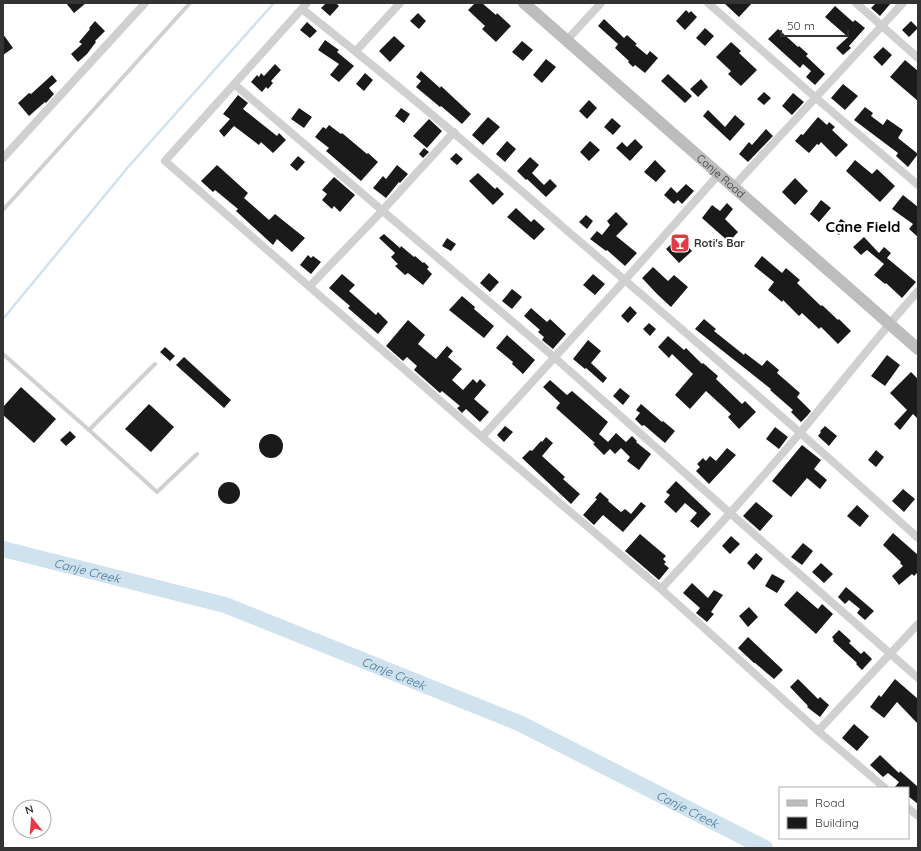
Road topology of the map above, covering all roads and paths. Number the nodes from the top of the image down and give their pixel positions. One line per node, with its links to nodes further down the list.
1 (145, 3): 17 (street)
2 (190, 3): 21 (lane)
3 (400, 3): 12 (street)
4 (524, 3): 11 (street, Canje Road)
5 (601, 3): 11 (street)
6 (708, 3): 15 (street)
7 (856, 3): 10 (street)
8 (903, 3): 10 (street)
9 (305, 6): 12 (street); 14 (street)
10 (882, 26): 13 (street); 15 (street)
11 (567, 40): 18 (street, Canje Road)
12 (356, 51): 16 (street)
13 (918, 58)
14 (234, 84): 22 (street); 24 (street)
15 (816, 98): 19 (street); 20 (street)
16 (454, 132): 22 (street); 23 (street)
17 (3, 158)
18 (720, 174): 20 (street, Canje Road); 23 (street)
19 (918, 185)
20 (734, 186): 26 (street, Canje Road)
21 (3, 210)
22 (382, 211): 24 (street); 29 (street)
23 (625, 280): 29 (street); 32 (street)
24 (310, 286): 33 (street)
25 (918, 291): 26 (street)
26 (889, 324): 27 (street, Canje Road); 32 (street)
27 (918, 349)
28 (3, 354): 31 (lane)
29 (554, 357): 33 (street); 35 (street)
30 (155, 364): 31 (lane)
31 (89, 430): 34 (lane)
32 (800, 432): 35 (street); 36 (street)
33 (482, 437): 37 (street)
34 (197, 454)
35 (730, 514): 37 (street); 39 (street)
36 (918, 538)
37 (661, 589): 41 (street)
38 (918, 624): 39 (street)
39 (890, 654): 40 (street); 41 (street)
40 (918, 678)
41 (818, 731): 42 (street)
42 (884, 787)
43 (909, 809): 44 (street)
44 (918, 816)

